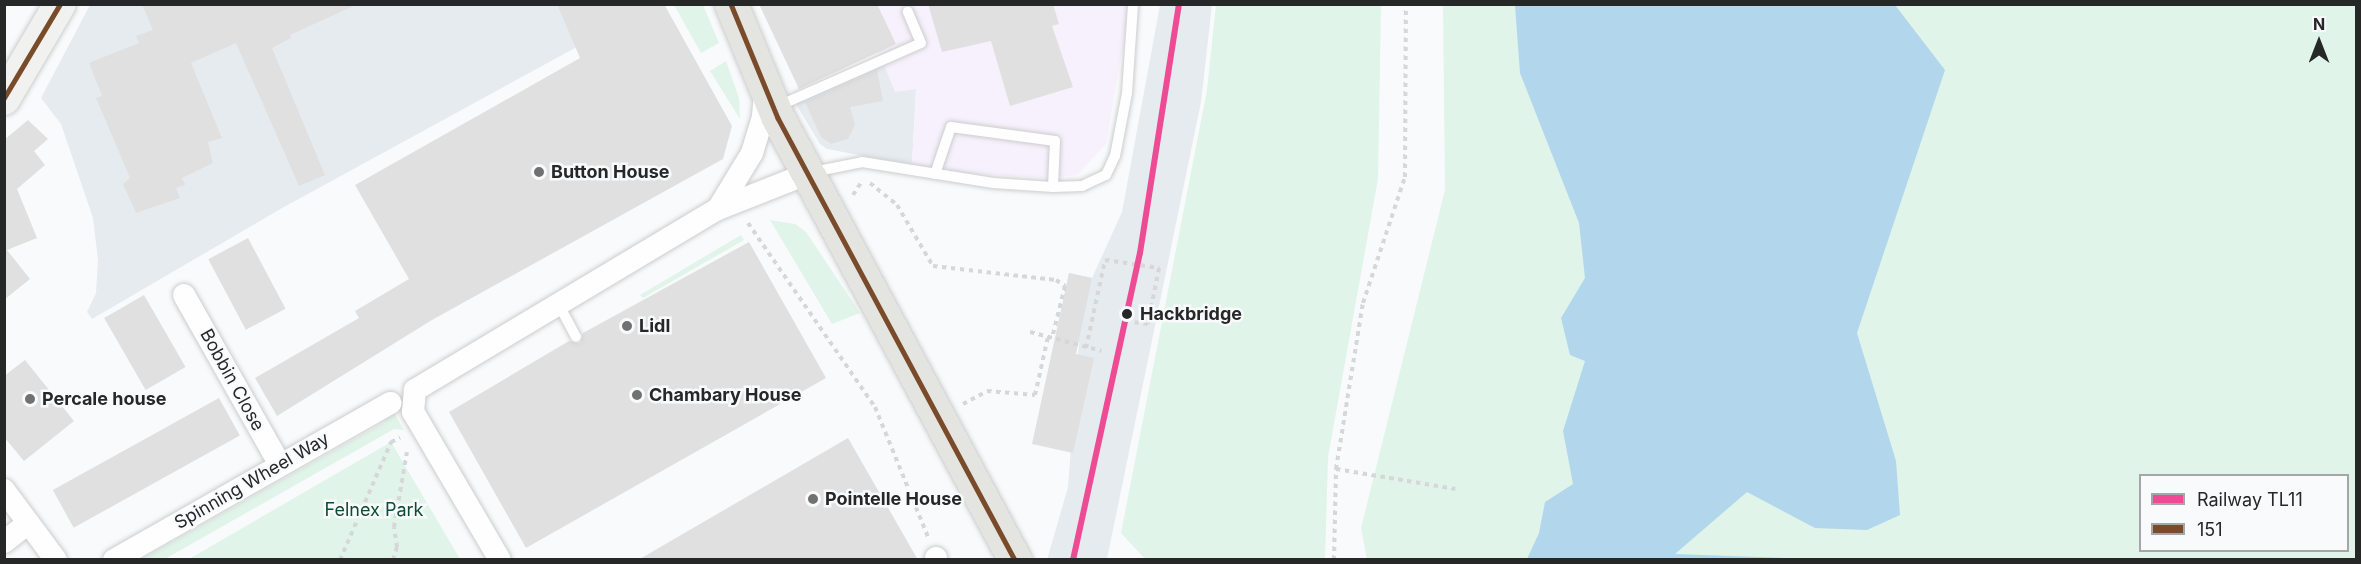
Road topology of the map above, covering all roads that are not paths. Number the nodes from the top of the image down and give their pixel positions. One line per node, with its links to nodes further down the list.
1 (60, 4): 6 (main road)
2 (731, 4): 5 (main road)
3 (1133, 4): 9 (lane)
4 (908, 12): 5 (lane)
5 (769, 97): 7 (main road); 10 (street)
6 (4, 99)
7 (807, 174): 8 (lane); 10 (street); 22 (main road)
8 (935, 174): 9 (lane); 9 (lane)
9 (1053, 187)
10 (725, 206): 12 (street)
11 (184, 295): 15 (street, Bobbin Close)
12 (559, 304): 13 (lane); 21 (street)
13 (576, 337)
14 (390, 403): 15 (street, Spinning Wheel Way)
15 (280, 465): 20 (street, Spinning Wheel Way)
16 (4, 490): 17 (street)
17 (28, 523): 18 (street); 19 (street)
18 (4, 542)
19 (56, 560)
20 (114, 560)
21 (500, 560)
22 (1015, 560)

